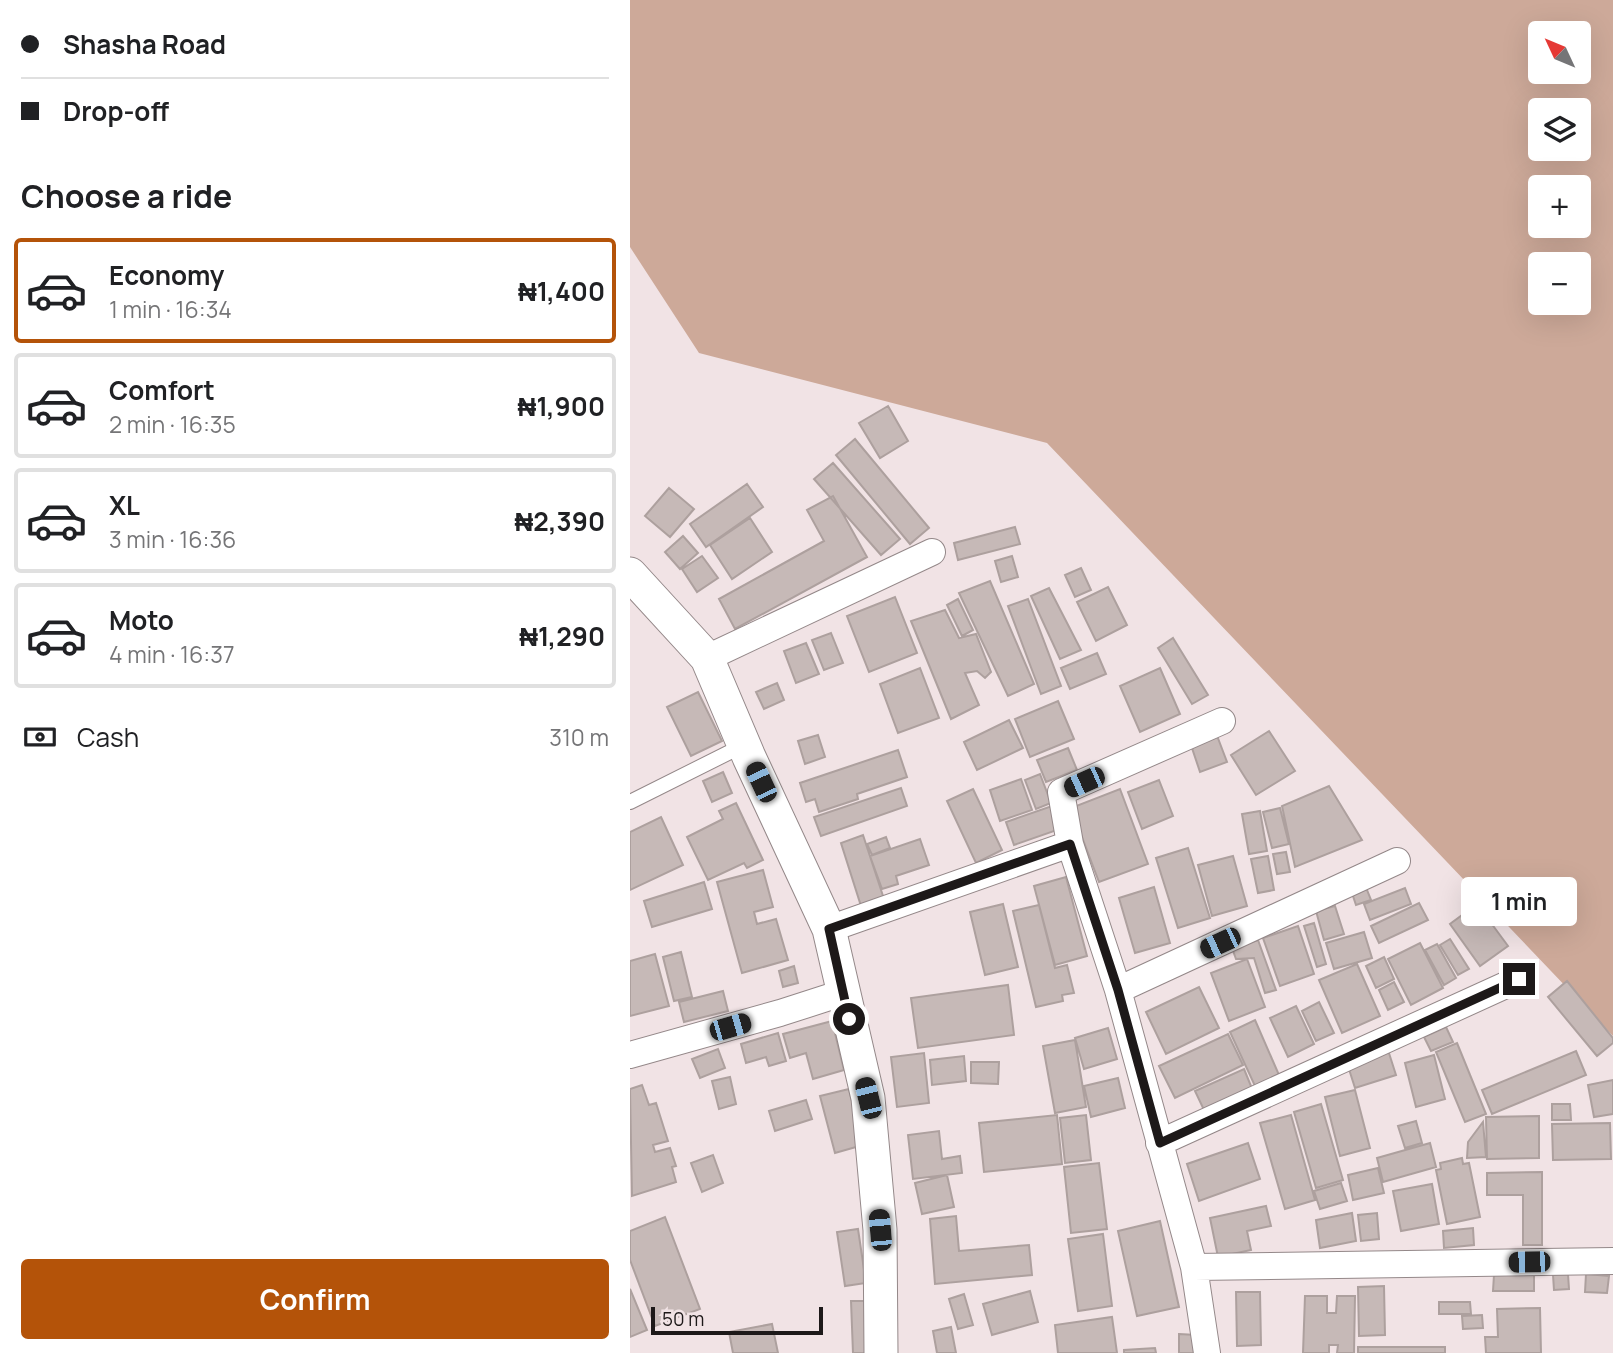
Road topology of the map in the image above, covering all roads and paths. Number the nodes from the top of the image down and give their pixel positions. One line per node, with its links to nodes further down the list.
1 (932, 552): 3 (street)
2 (630, 575): 3 (street)
3 (707, 658): 5 (street)
4 (1222, 721): 7 (street)
5 (744, 745): 6 (lane); 9 (street)
6 (630, 802)
7 (1070, 844): 9 (street); 11 (street)
8 (1397, 861): 11 (street)
9 (829, 929): 12 (street)
10 (1519, 979): 14 (street)
11 (1118, 990): 14 (street)
12 (842, 993): 13 (street); 17 (street)
13 (630, 1055)
14 (1160, 1143): 16 (street)
15 (1613, 1261): 16 (street)
16 (1194, 1267): 18 (street)
17 (881, 1353)
18 (1207, 1353)

